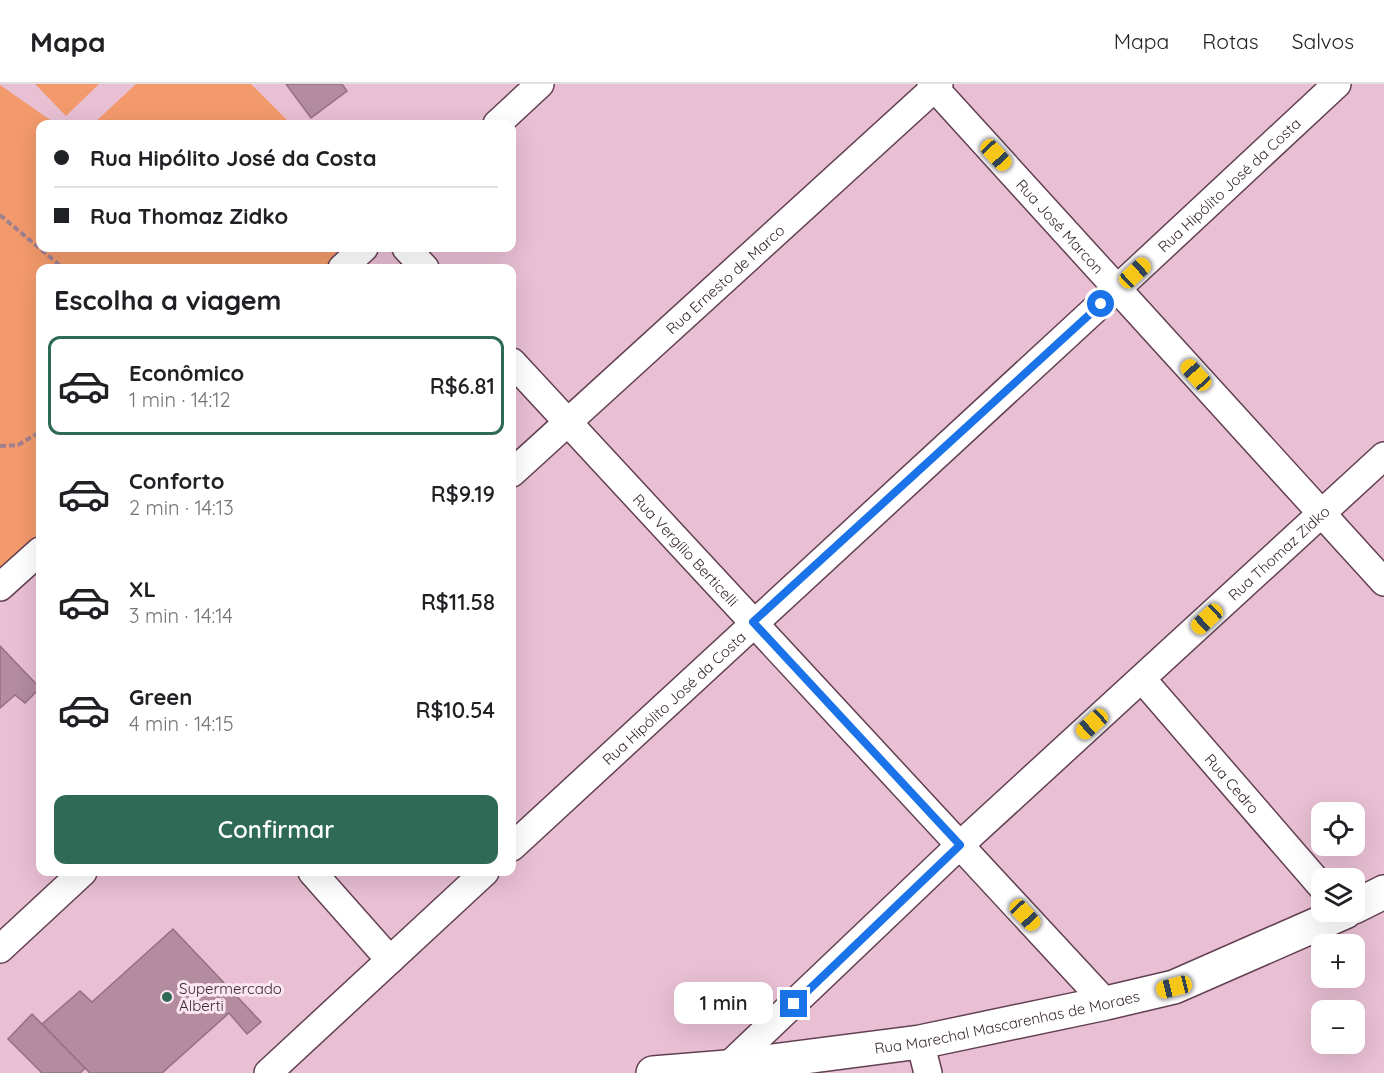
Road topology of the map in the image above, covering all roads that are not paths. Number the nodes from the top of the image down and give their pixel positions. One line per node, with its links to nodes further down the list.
1 (540, 84): 4 (street)
2 (1337, 84): 9 (street, Rua Hipólito José da Costa)
3 (935, 85): 9 (street, Rua José Marcon); 11 (street, Rua Ernesto de Marco)
4 (501, 120)
5 (360, 252): 7 (street)
6 (410, 252): 8 (street)
7 (346, 264)
8 (421, 264)
9 (1118, 288): 14 (street, Rua José Marcon); 18 (street, Rua Hipólito José da Costa)
10 (516, 366): 11 (street, Rua Vergílio Berticelli)
11 (567, 422): 13 (street, Rua Ernesto de Marco); 18 (street, Rua Vergílio Berticelli)
12 (1384, 456): 14 (street, Rua Thomaz Zidko)
13 (516, 469)
14 (1321, 514): 16 (street, Rua José Marcon); 19 (street, Rua Thomaz Zidko)
15 (36, 563): 17 (street)
16 (1384, 582)
17 (0, 588)
18 (753, 622): 20 (street, Rua Hipólito José da Costa); 21 (street, Rua Vergílio Berticelli)
19 (1142, 679): 21 (street, Rua Thomaz Zidko); 22 (street, Rua Cedro)
20 (516, 843)
21 (960, 845): 31 (street, Rua Vergílio Berticelli); 33 (street, Rua Thomaz Zidko)
22 (1311, 873)
23 (79, 876): 29 (street)
24 (316, 876): 30 (street)
25 (481, 876): 30 (street)
26 (1384, 892): 27 (street)
27 (1365, 902)
28 (1321, 922): 31 (street, Rua Marechal Mascarenhas de Moraes)
29 (0, 949)
30 (390, 960): 34 (street)
31 (1106, 1003): 32 (street, Rua Marechal Mascarenhas de Moraes)
32 (920, 1042): 33 (street, Rua Marechal Mascarenhas de Moraes); 36 (street)
33 (728, 1067): 35 (street, Rua Marechal Mascarenhas de Moraes)
34 (268, 1073)
35 (653, 1073)
36 (928, 1073)

